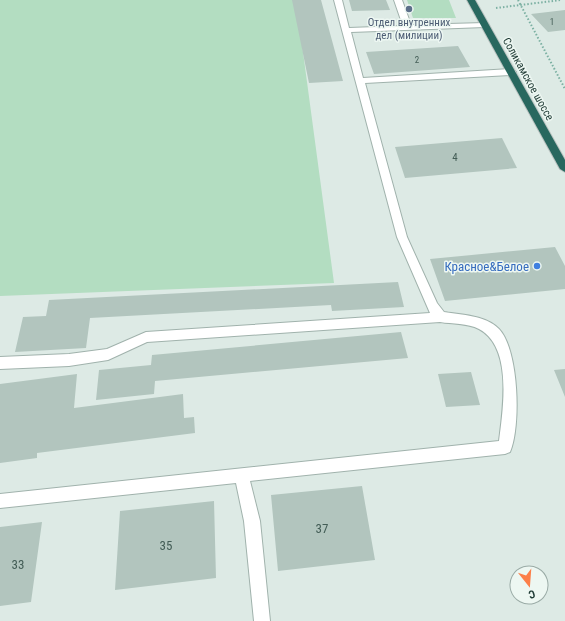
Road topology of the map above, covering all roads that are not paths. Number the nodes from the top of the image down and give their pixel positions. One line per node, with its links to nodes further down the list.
1 (338, 0): 6 (lane)
2 (398, 0): 5 (lane)
3 (471, 0): 4 (highway, Соликамское шоссе)
4 (485, 25): 5 (lane); 7 (highway, Соликамское шоссе)
5 (408, 28): 6 (lane)
6 (346, 30): 8 (lane)
7 (512, 72): 8 (lane); 9 (highway, Соликамское шоссе)
8 (360, 81): 10 (lane)
9 (565, 168)
10 (440, 317): 11 (lane); 12 (lane)
11 (0, 363)
12 (242, 476): 13 (lane); 14 (lane)
13 (0, 501)
14 (262, 621)

